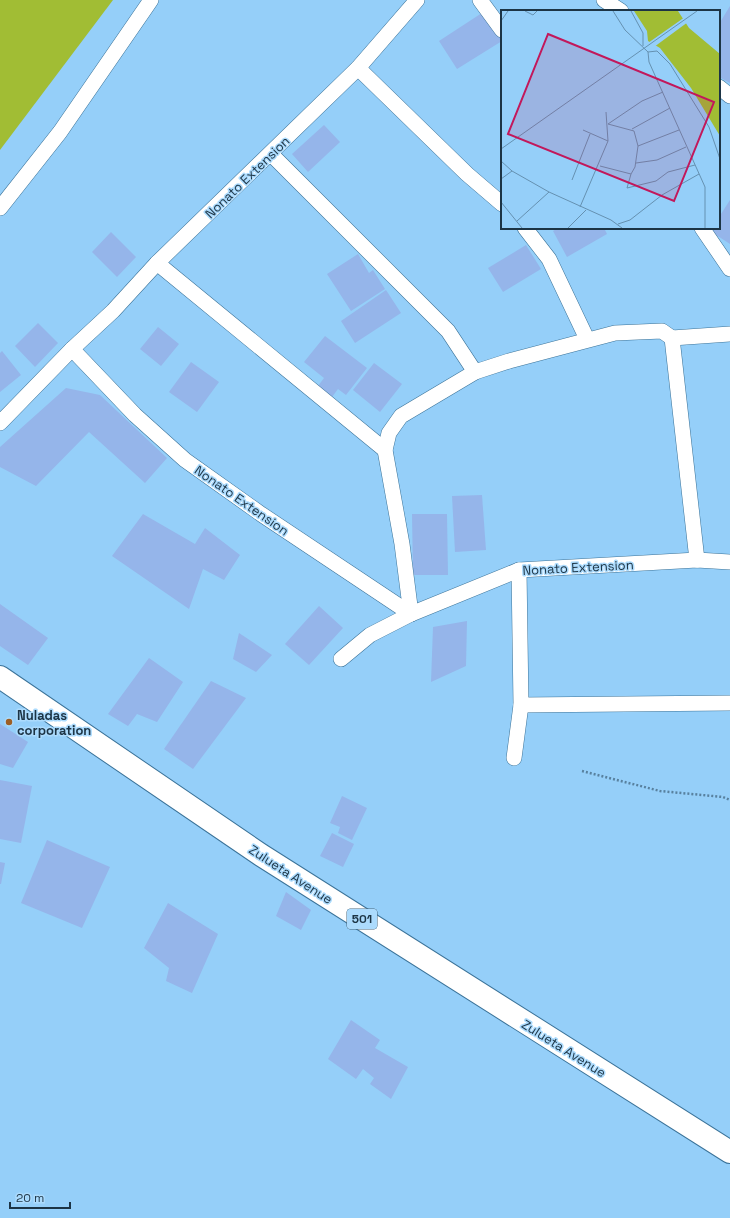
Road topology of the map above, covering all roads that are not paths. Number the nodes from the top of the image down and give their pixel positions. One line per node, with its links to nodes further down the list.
1 (151, 0): 12 (street)
2 (417, 0): 7 (street, Nonato Extension)
3 (480, 0): 6 (street)
4 (604, 0): 5 (street)
5 (619, 10)
6 (501, 29)
7 (358, 68): 10 (street, Nonato Extension); 11 (street)
8 (720, 88): 9 (street)
9 (730, 96)
10 (271, 154): 15 (street, Nonato Extension); 21 (street)
11 (501, 203)
12 (0, 208)
13 (526, 229): 19 (street)
14 (703, 229): 16 (street)
15 (157, 263): 20 (street, Nonato Extension); 23 (street)
16 (730, 269)
17 (730, 334): 18 (street)
18 (672, 338): 19 (street); 24 (street)
19 (587, 339): 21 (street)
20 (72, 349): 22 (street, Nonato Extension); 27 (street, Nonato Extension)
21 (475, 372): 23 (street)
22 (0, 423)
23 (385, 450): 27 (street)
24 (697, 560): 25 (street, Nonato Extension); 26 (street, Nonato Extension)
25 (730, 562)
26 (519, 570): 27 (street, Nonato Extension); 31 (street)
27 (411, 614): 28 (street, Nonato Extension)
28 (341, 659)
29 (0, 677): 33 (main road, Zulueta Avenue / 501)
30 (730, 702): 31 (street)
31 (522, 705): 32 (street)
32 (514, 758)
33 (730, 1152)

